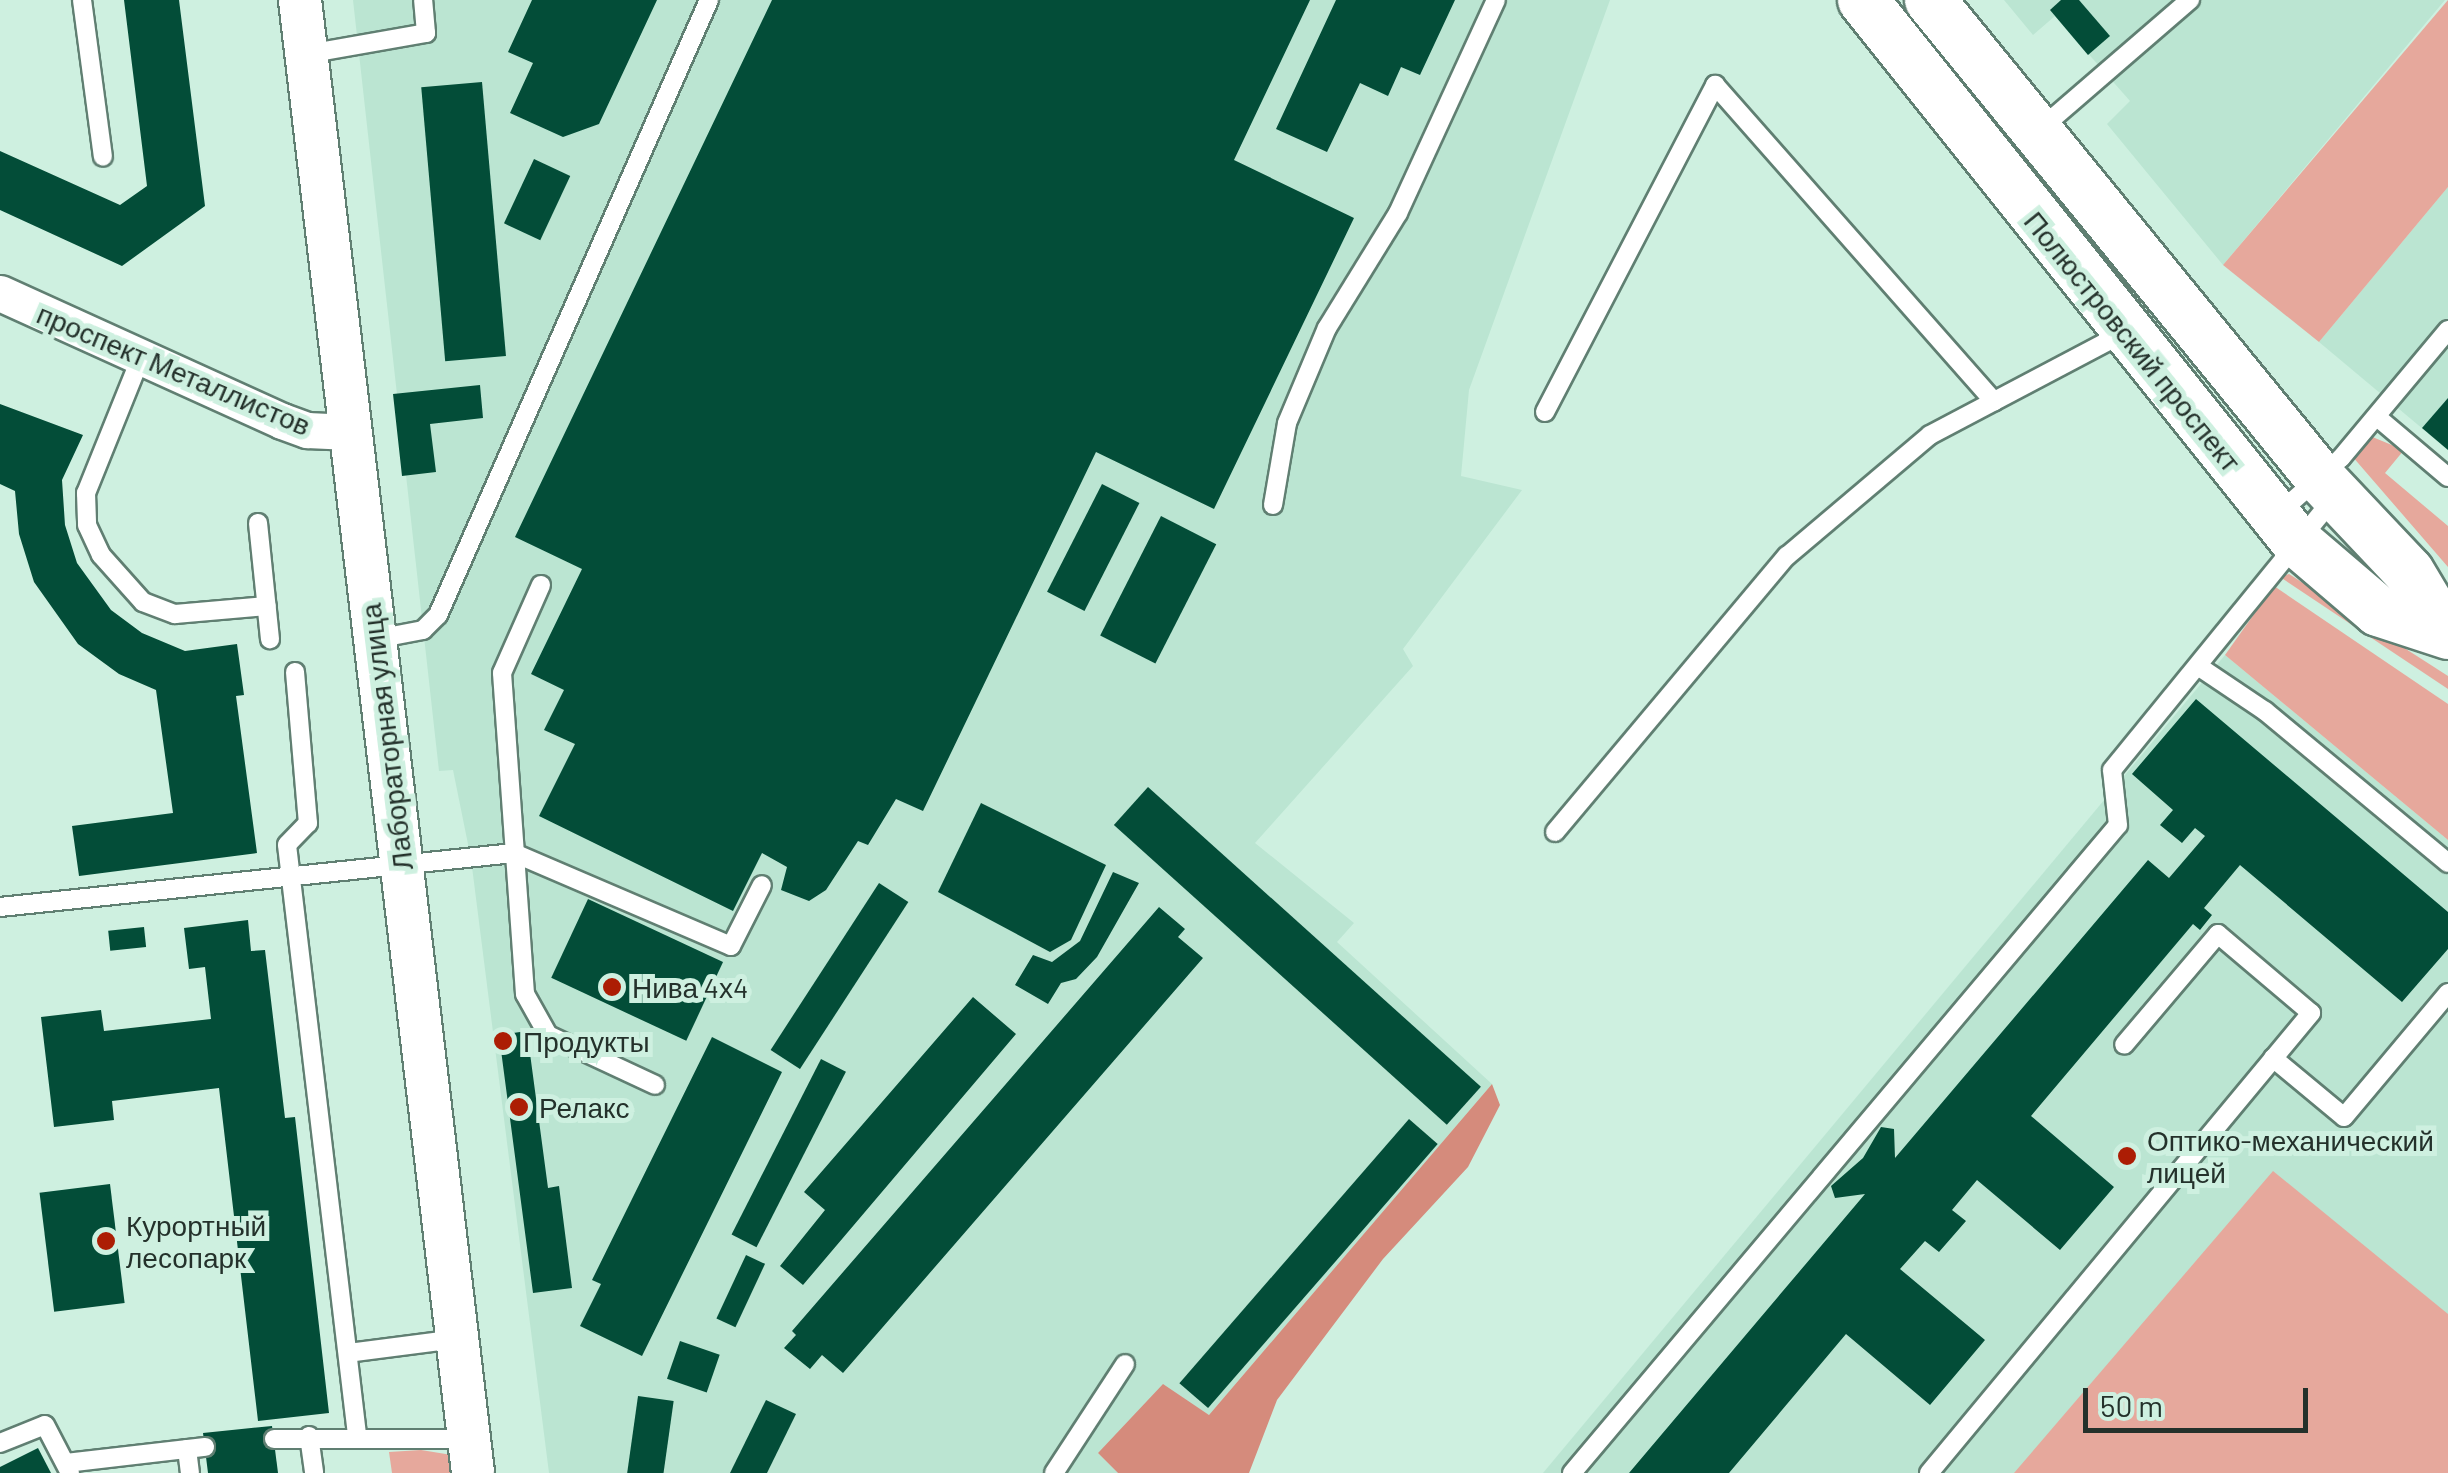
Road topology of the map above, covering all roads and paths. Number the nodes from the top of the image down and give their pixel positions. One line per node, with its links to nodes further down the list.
1 (82, 0): 11 (lane)
2 (300, 0): 9 (street, Лабораторная улица)
3 (422, 0): 9 (lane)
4 (709, 0): 29 (lane)
5 (1496, 0): 22 (lane)
6 (1930, 0): 10 (main road, Полюстровский проспект)
7 (2190, 0): 10 (lane)
8 (1882, 7): 14 (main road, Полюстровский проспект)
9 (306, 54): 19 (street, Лабораторная улица)
10 (2037, 131): 21 (main road, Полюстровский проспект)
11 (103, 157)
12 (0, 293): 15 (street, проспект Металлистов)
13 (2448, 330): 18 (lane)
14 (2125, 332): 16 (lane); 24 (main road, Полюстровский проспект)
15 (141, 356): 19 (street, проспект Металлистов); 26 (lane)
16 (1994, 402): 17 (lane); 32 (lane)
17 (1545, 412)
18 (2377, 418): 20 (lane); 21 (lane)
19 (350, 432): 29 (street, Лабораторная улица)
20 (2448, 476)
21 (2329, 487): 24 (lane); 24 (lane); 27 (main road, Полюстровский проспект)
22 (1273, 505)
23 (258, 523): 26 (lane)
24 (2284, 528): 27 (main road, Полюстровский проспект); 30 (lane)
25 (541, 584): 33 (lane)
26 (267, 606): 28 (lane)
27 (2446, 633)
28 (270, 639)
29 (375, 639): 35 (street, Лабораторная улица)
30 (2198, 666): 34 (lane); 55 (lane)
31 (295, 672): 36 (lane)
32 (1556, 832)
33 (514, 854): 35 (lane); 37 (lane); 42 (lane)
34 (2448, 863)
35 (402, 867): 36 (lane); 43 (street, Лабораторная улица)
36 (291, 879): 38 (lane); 44 (lane)
37 (762, 885)
38 (0, 907)
39 (2448, 992): 41 (lane)
40 (2124, 1046): 41 (lane)
41 (2274, 1058): 56 (lane)
42 (655, 1085)
43 (457, 1339): 44 (lane); 50 (street, Лабораторная улица)
44 (348, 1353): 46 (lane)
45 (1125, 1364): 54 (lane)
46 (357, 1434): 47 (lane); 50 (lane)
47 (310, 1436): 48 (lane); 53 (lane)
48 (274, 1440)
49 (0, 1443): 51 (lane)
50 (471, 1456)
51 (68, 1468): 52 (lane)
52 (190, 1473)
53 (314, 1473)
54 (1054, 1473)
55 (1572, 1473)
56 (1929, 1473)

